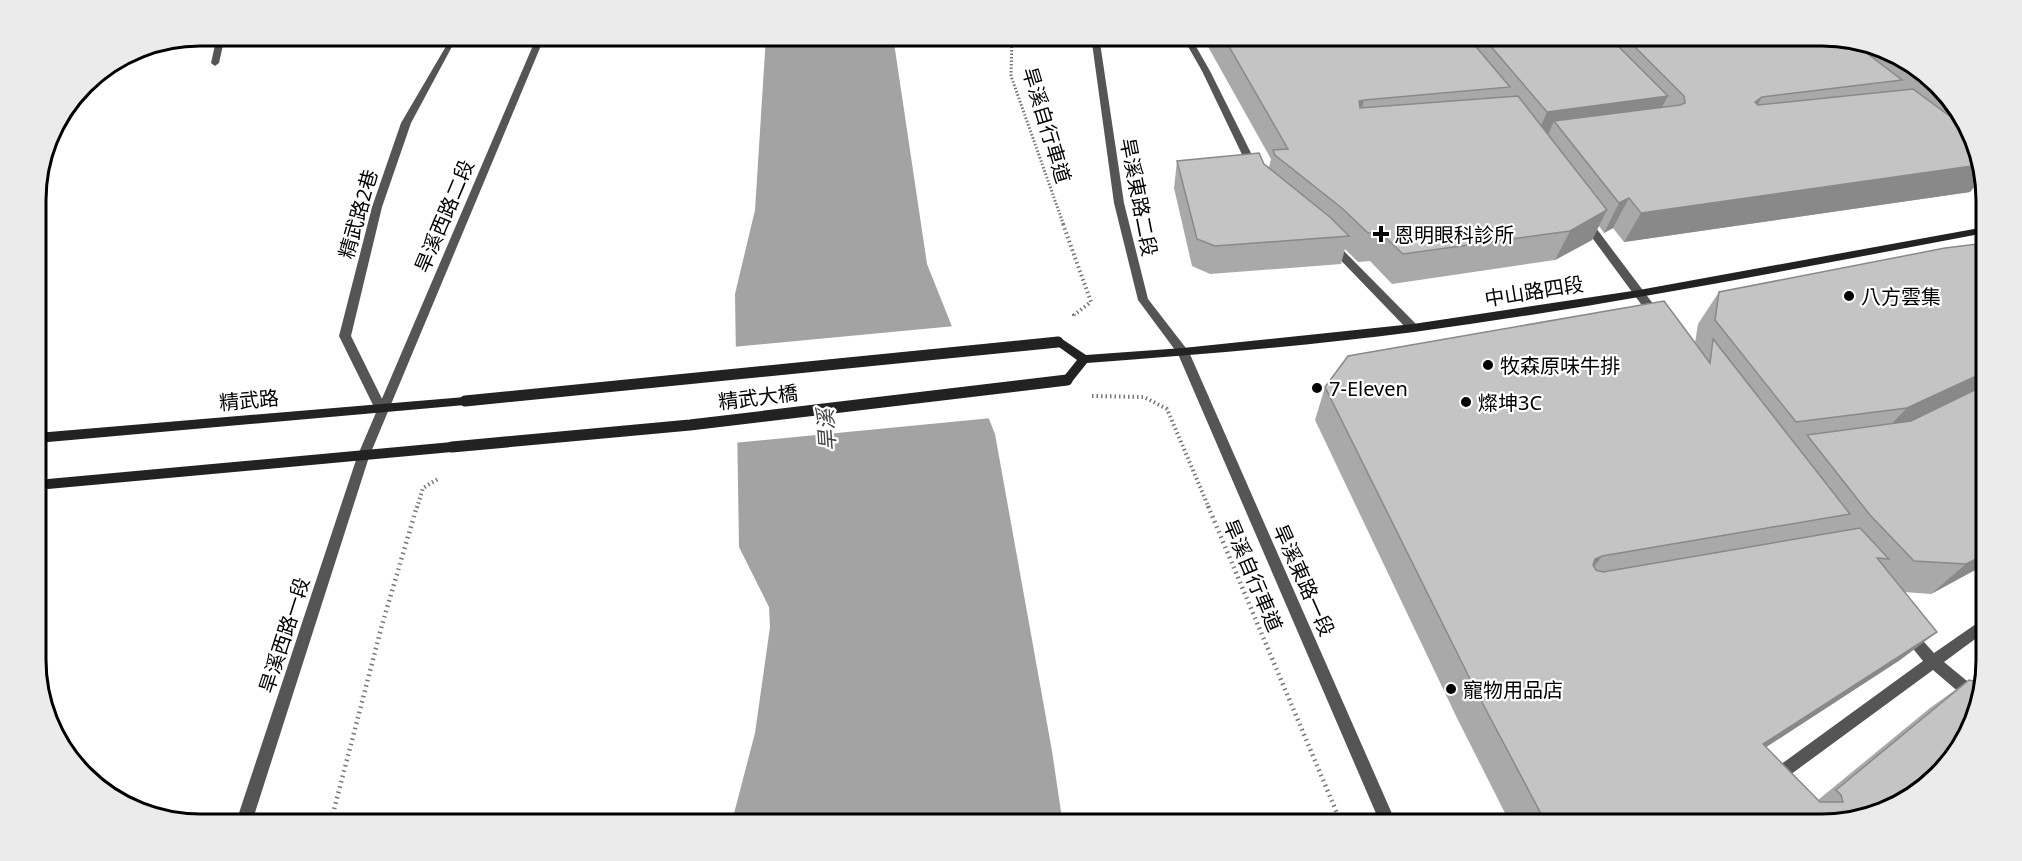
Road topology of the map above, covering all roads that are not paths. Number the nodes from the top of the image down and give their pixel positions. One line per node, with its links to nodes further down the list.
1 (1097, 46): 16 (street, 旱溪東路二段)
2 (1192, 46): 9 (street)
3 (219, 47): 6 (street)
4 (448, 47): 19 (street, 精武路2巷)
5 (535, 47): 19 (street, 旱溪西路二段)
6 (215, 63)
7 (1958, 163): 8 (street)
8 (1973, 176)
9 (1258, 177)
10 (1578, 211): 13 (street)
11 (1976, 232): 13 (street, 中山路四段)
12 (1321, 235): 14 (street)
13 (1639, 294): 14 (street, 中山路四段); 15 (street)
14 (1413, 328): 16 (street, 中山路四段)
15 (1667, 331)
16 (1183, 352): 17 (street, 中山路四段); 29 (street, 旱溪東路一段)
17 (1084, 359): 18 (street, 精武大橋, bridge); 21 (street, 精武大橋, bridge)
18 (465, 401): 19 (street, 精武路)
19 (381, 409): 20 (street, 精武路); 21 (street, 旱溪西路二段)
20 (46, 437)
21 (363, 457): 22 (street); 28 (street, 旱溪西路一段)
22 (46, 484)
23 (1902, 628): 25 (street)
24 (1976, 630): 25 (street)
25 (1933, 662): 26 (street); 27 (street)
26 (1972, 695)
27 (1760, 788)
28 (247, 814)
29 (1384, 814)

